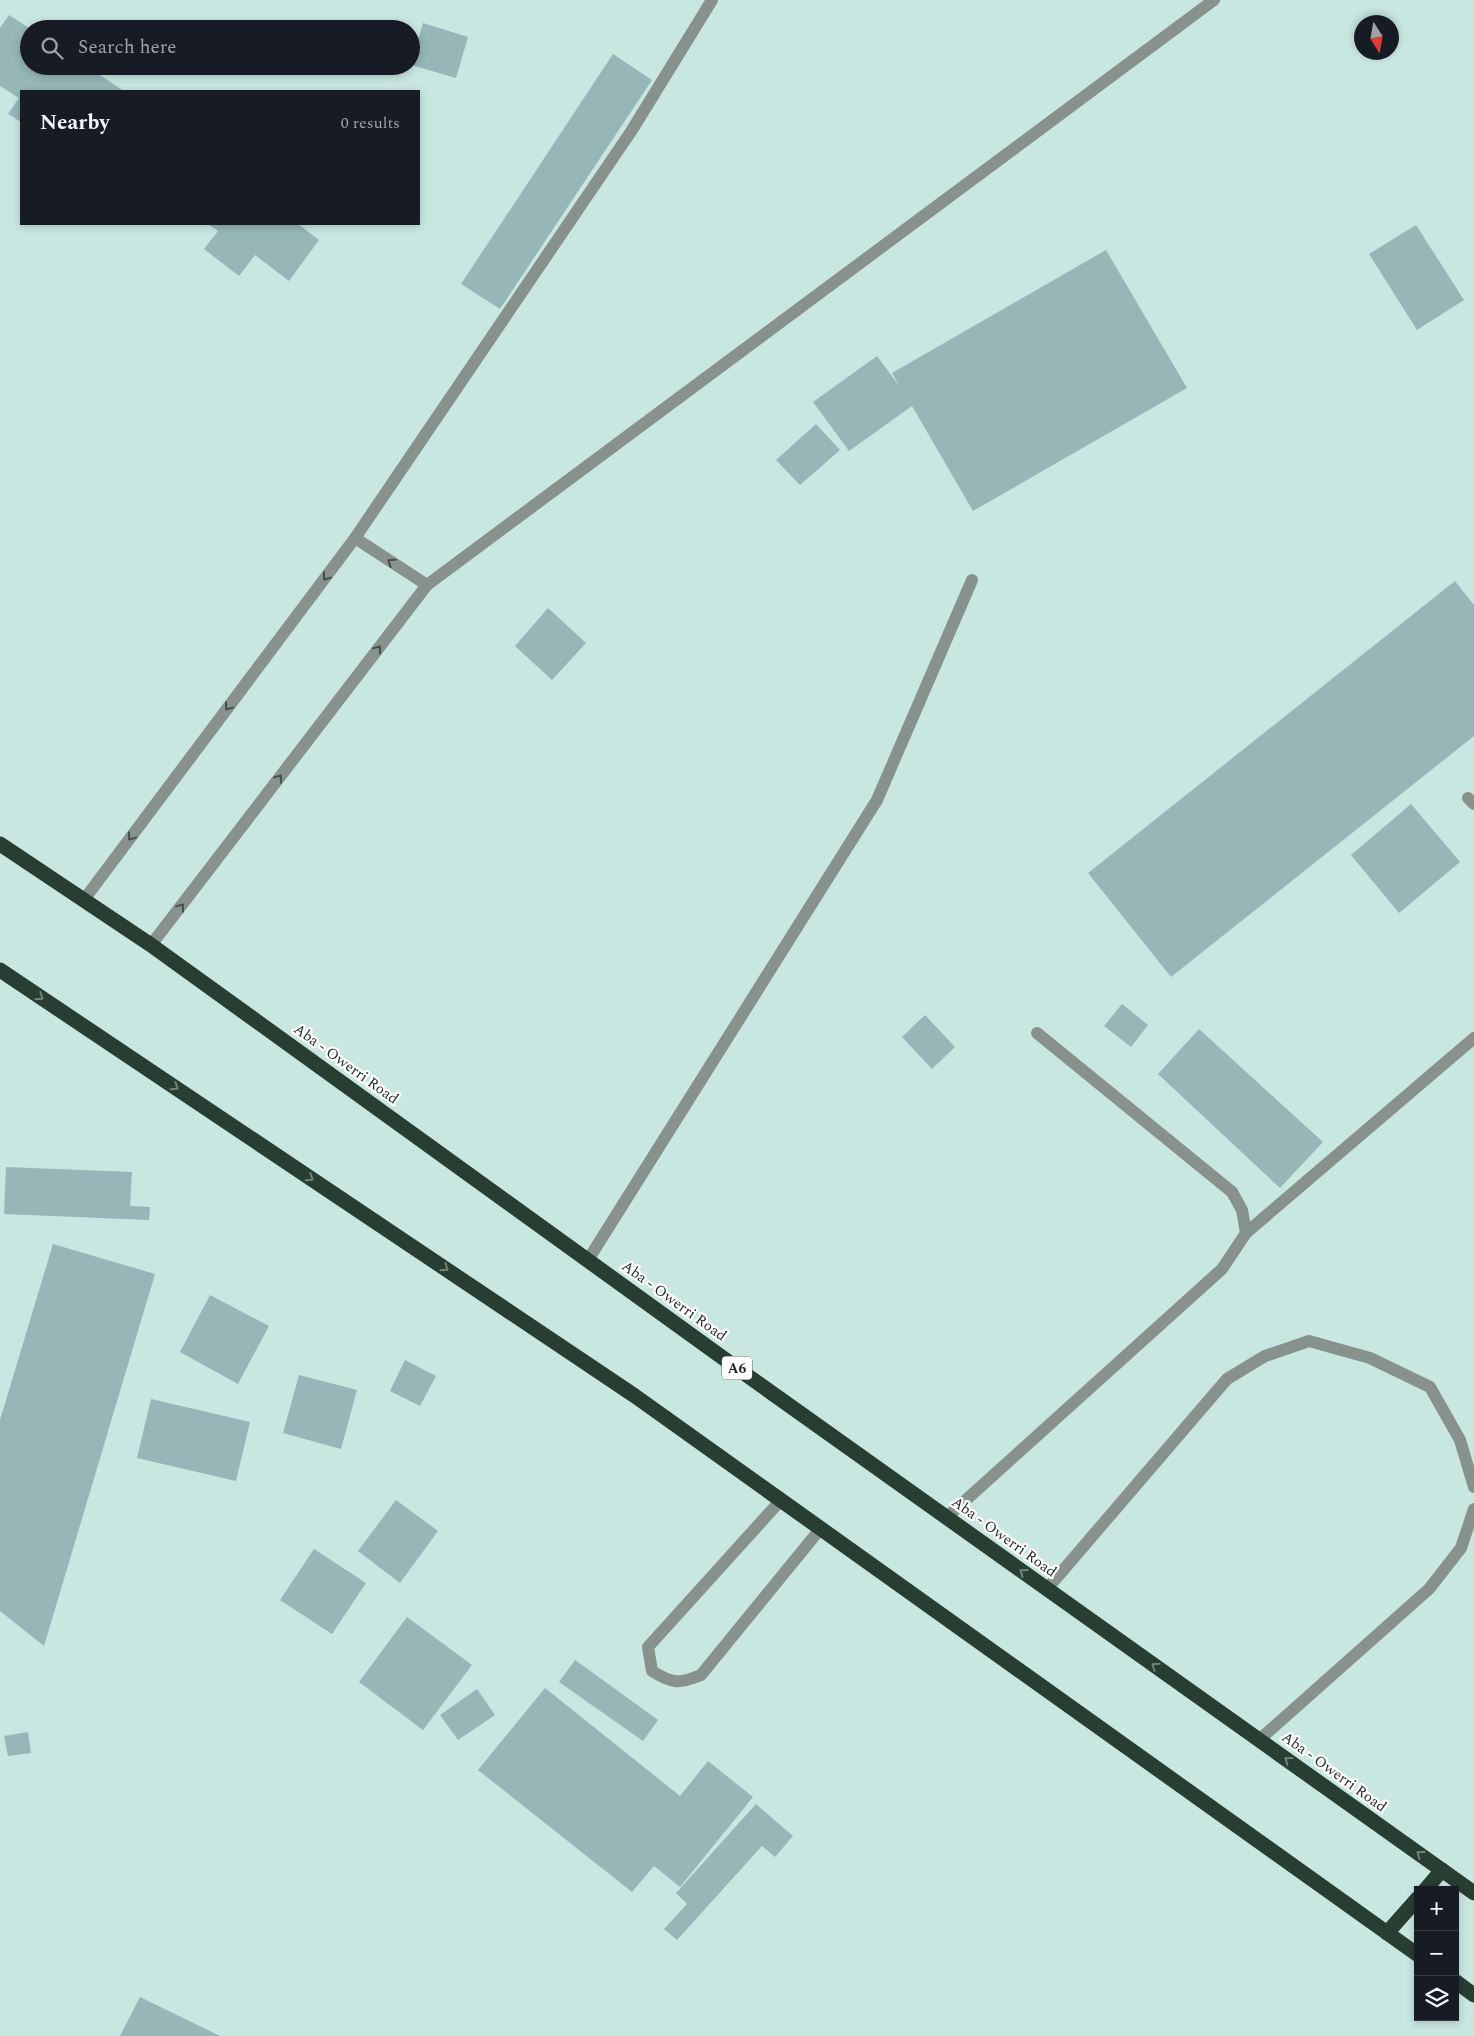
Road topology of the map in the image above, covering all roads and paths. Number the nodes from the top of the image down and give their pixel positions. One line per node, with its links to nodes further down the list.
1 (712, 0): 3 (lane)
2 (1214, 0): 5 (lane)
3 (355, 538): 5 (lane, one-way to 3); 7 (lane, one-way to 7)
4 (972, 580): 13 (lane)
5 (427, 585): 8 (lane, one-way to 5)
6 (0, 844): 7 (highway, Aba - Owerri Road / A6)
7 (83, 901): 8 (highway, Aba - Owerri Road / A6)
8 (151, 945): 13 (highway, Aba - Owerri Road / A6)
9 (0, 970): 15 (highway, one-way to 15)
10 (1037, 1033): 12 (lane)
11 (1474, 1038): 12 (lane)
12 (1246, 1232): 17 (lane)
13 (588, 1260): 17 (highway, Aba - Owerri Road / A6)
14 (1474, 1487): 19 (lane)
15 (781, 1500): 18 (highway); 18 (lane)
16 (1474, 1509): 20 (lane)
17 (947, 1517): 19 (highway, Aba - Owerri Road / A6, one-way to 17)
18 (821, 1528): 25 (highway)
19 (1047, 1589): 20 (highway, Aba - Owerri Road / A6, one-way to 19)
20 (1259, 1740): 21 (highway, Aba - Owerri Road / A6, one-way to 20)
21 (1442, 1870): 22 (highway); 23 (highway, Aba - Owerri Road / A6)
22 (1428, 1886)
23 (1474, 1893)
24 (1414, 1903): 25 (highway)
25 (1387, 1933): 26 (highway)
26 (1414, 1951)
27 (1459, 1984): 28 (highway)
28 (1474, 1995)

